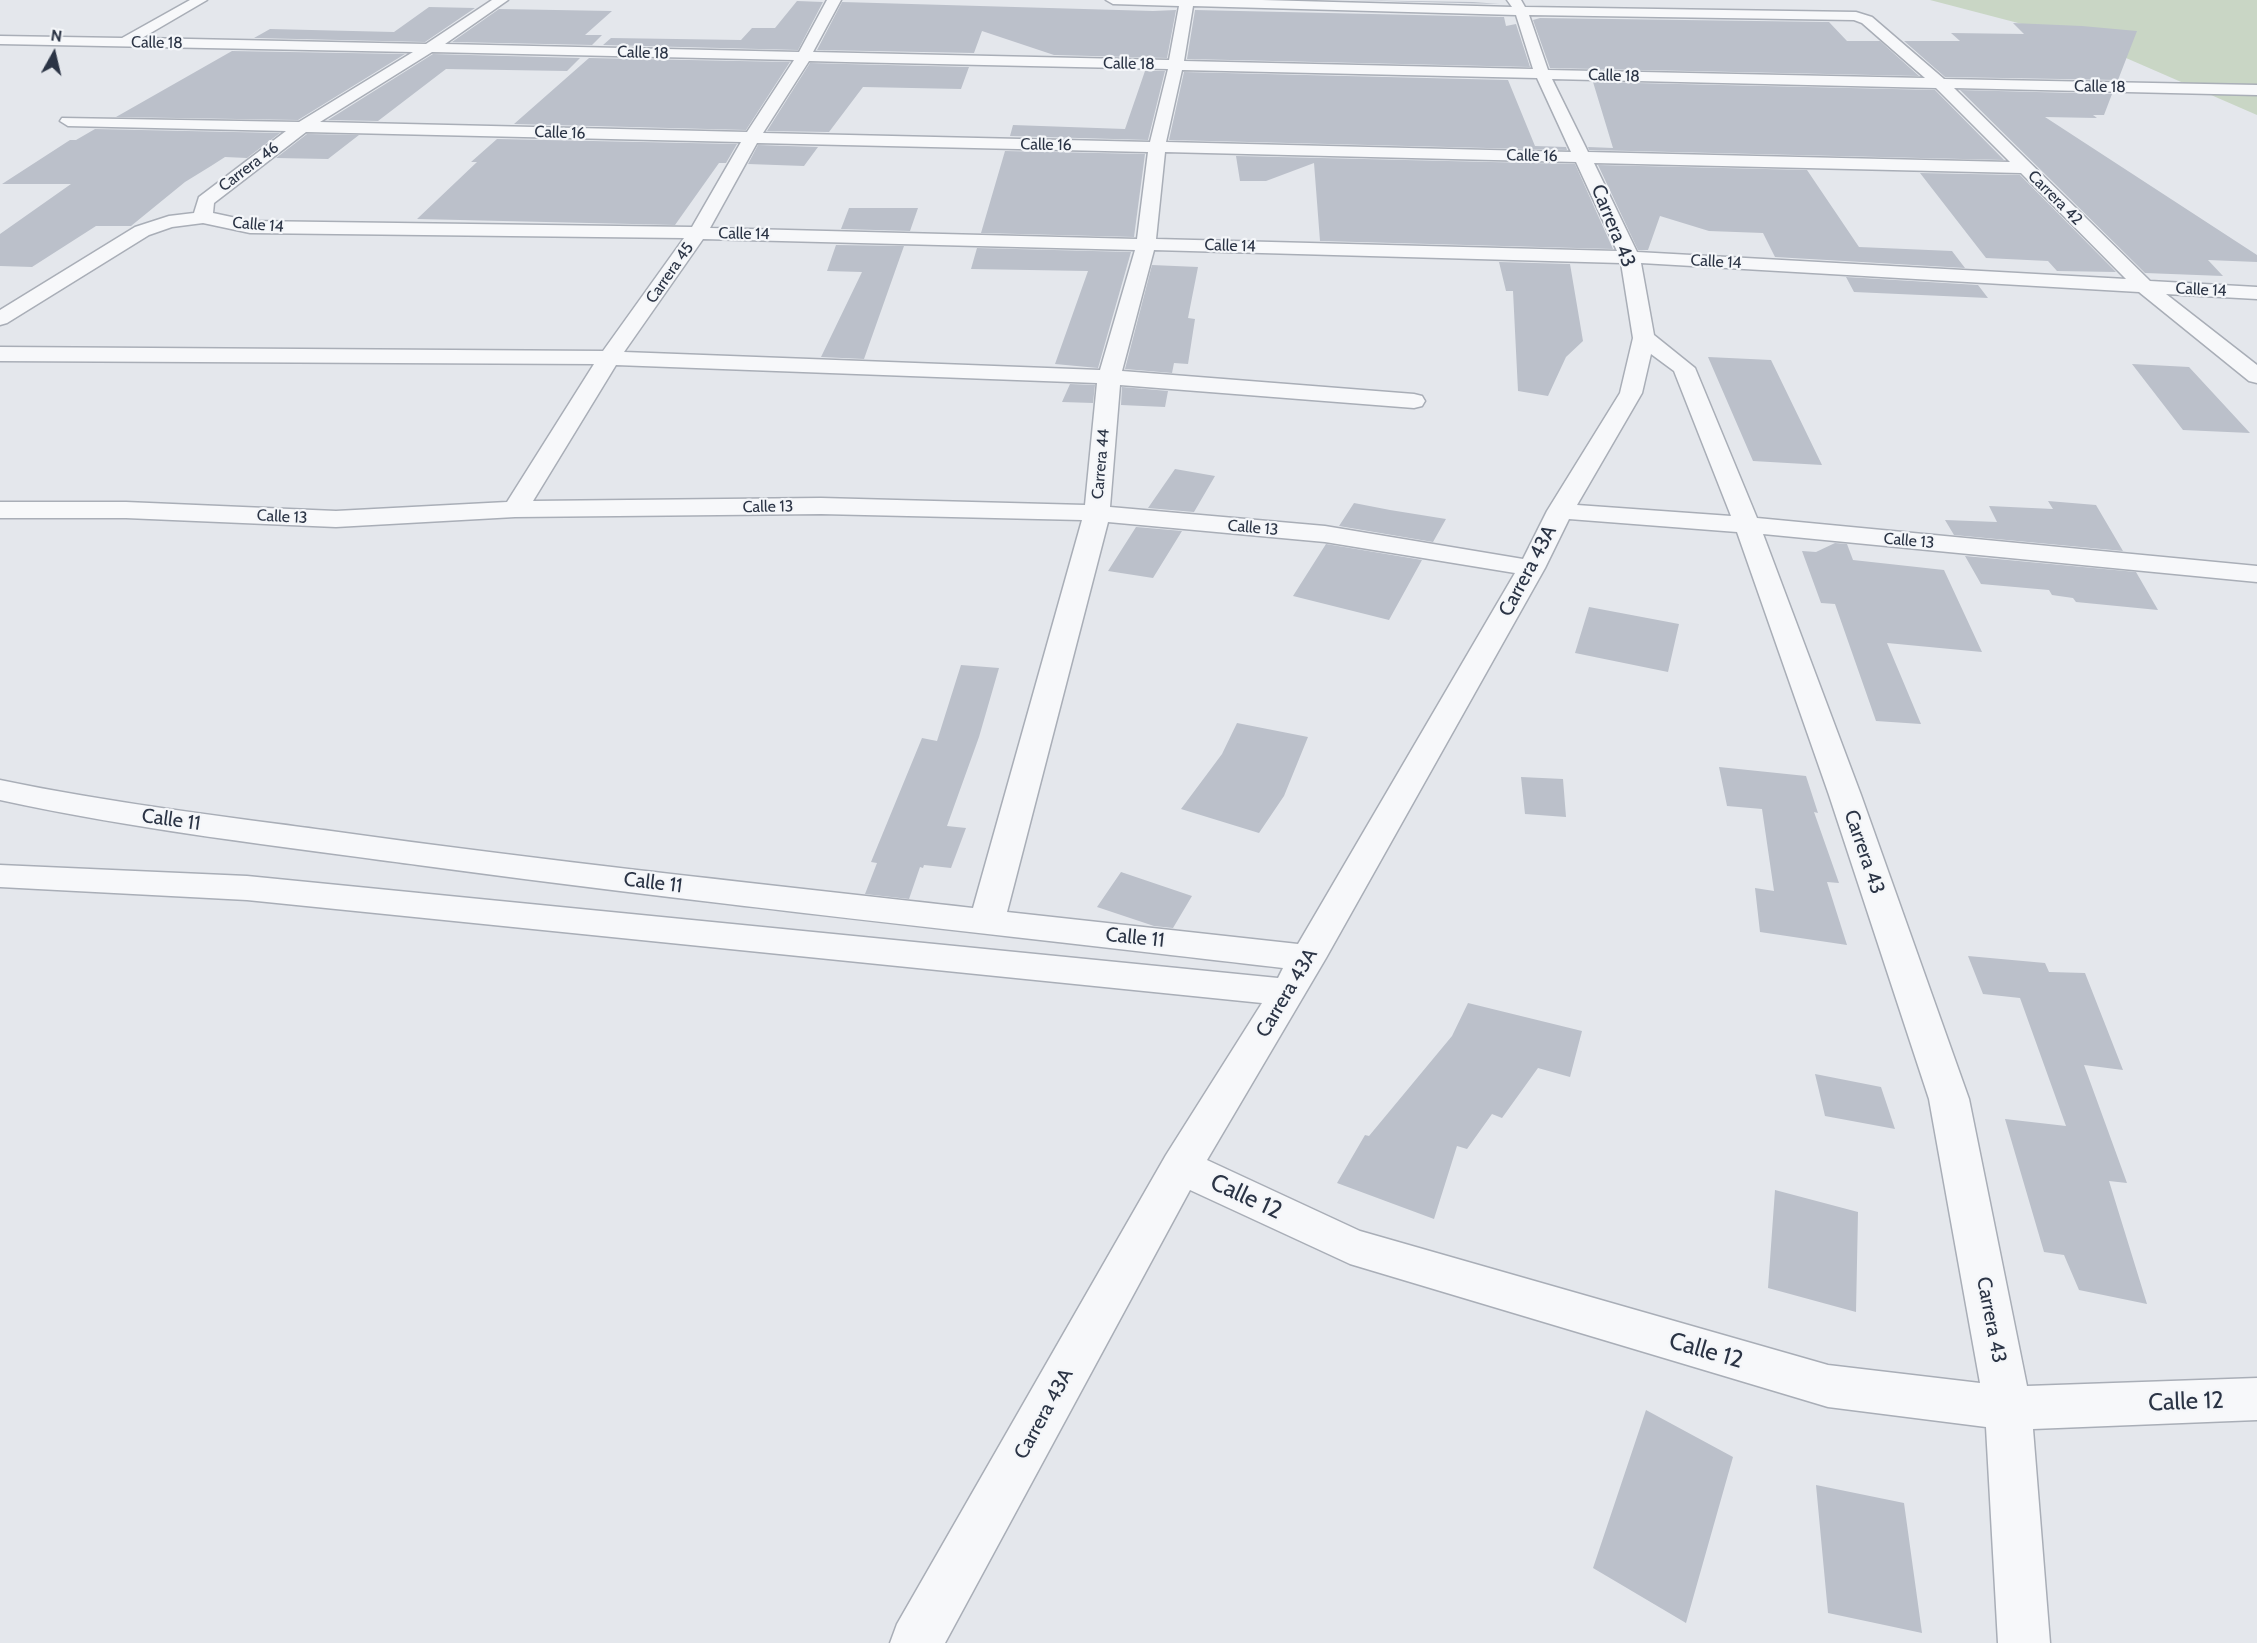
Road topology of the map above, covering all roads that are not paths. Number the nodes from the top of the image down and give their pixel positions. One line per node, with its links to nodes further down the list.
1 (200, 0): 8 (street)
2 (501, 0): 9 (street, Carrera 46)
3 (834, 0): 10 (street, Carrera 45)
4 (1113, 0): 5 (street)
5 (1187, 1): 6 (street); 11 (street, Carrera 44)
6 (1517, 5): 12 (street, Carrera 43); 14 (street, Carrera 42)
7 (0, 40): 8 (street, Calle 18)
8 (124, 42): 9 (street, Calle 18)
9 (431, 47): 10 (street, Calle 18); 18 (street, Carrera 46)
10 (803, 58): 11 (street, Calle 18); 19 (street, Carrera 45)
11 (1176, 65): 12 (street, Calle 18); 20 (street, Carrera 44)
12 (1542, 73): 13 (street, Calle 18); 21 (street, Carrera 43)
13 (1614, 76): 14 (street, Calle 18); 16 (street)
14 (1941, 84): 15 (street, Calle 18); 22 (street, Carrera 42)
15 (2257, 90)
16 (1588, 93)
17 (68, 121): 18 (street, Calle 16)
18 (303, 126): 19 (street, Calle 16); 23 (street, Carrera 46)
19 (752, 139): 20 (street, Calle 16); 24 (street, Carrera 45)
20 (1157, 147): 21 (street, Calle 16); 25 (street, Carrera 44)
21 (1584, 157): 22 (street, Calle 16); 26 (street, Carrera 43)
22 (2025, 168): 27 (street, Carrera 42)
23 (203, 217): 24 (street, Calle 14); 29 (street)
24 (698, 233): 25 (street, Calle 14); 32 (street, Carrera 45)
25 (1146, 244): 26 (street, Calle 14); 34 (street, Carrera 44)
26 (1630, 258): 27 (street, Calle 14); 30 (street, Carrera 43)
27 (2145, 287): 28 (street, Calle 14); 33 (street, Carrera 42)
28 (2257, 293)
29 (0, 319)
30 (1644, 338): 38 (street, Carrera 43A); 40 (street, Carrera 43)
31 (0, 354): 32 (street)
32 (609, 358): 34 (street); 36 (street, Carrera 45)
33 (2257, 376)
34 (1109, 377): 35 (street); 39 (street, Carrera 44)
35 (1414, 402)
36 (514, 509): 37 (street, Calle 13); 39 (street, Calle 13)
37 (0, 510)
38 (1560, 511): 40 (street, Calle 13); 41 (street, Carrera 43A)
39 (1097, 513): 41 (street, Calle 13); 45 (street, Carrera 44)
40 (1747, 525): 42 (street, Calle 13); 50 (street, Carrera 43)
41 (1532, 568): 46 (street, Carrera 43A)
42 (2257, 573)
43 (0, 790): 45 (street, Calle 11)
44 (0, 876): 47 (street)
45 (986, 923): 46 (street, Calle 11)
46 (1308, 958): 47 (street, Carrera 43A)
47 (1288, 992): 48 (street, Carrera 43A)
48 (1181, 1167): 50 (street, Calle 12); 51 (street, Carrera 43A)
49 (2257, 1399): 50 (street, Calle 12)
50 (2008, 1408): 52 (street, Carrera 43)
51 (916, 1643)
52 (2024, 1643)

